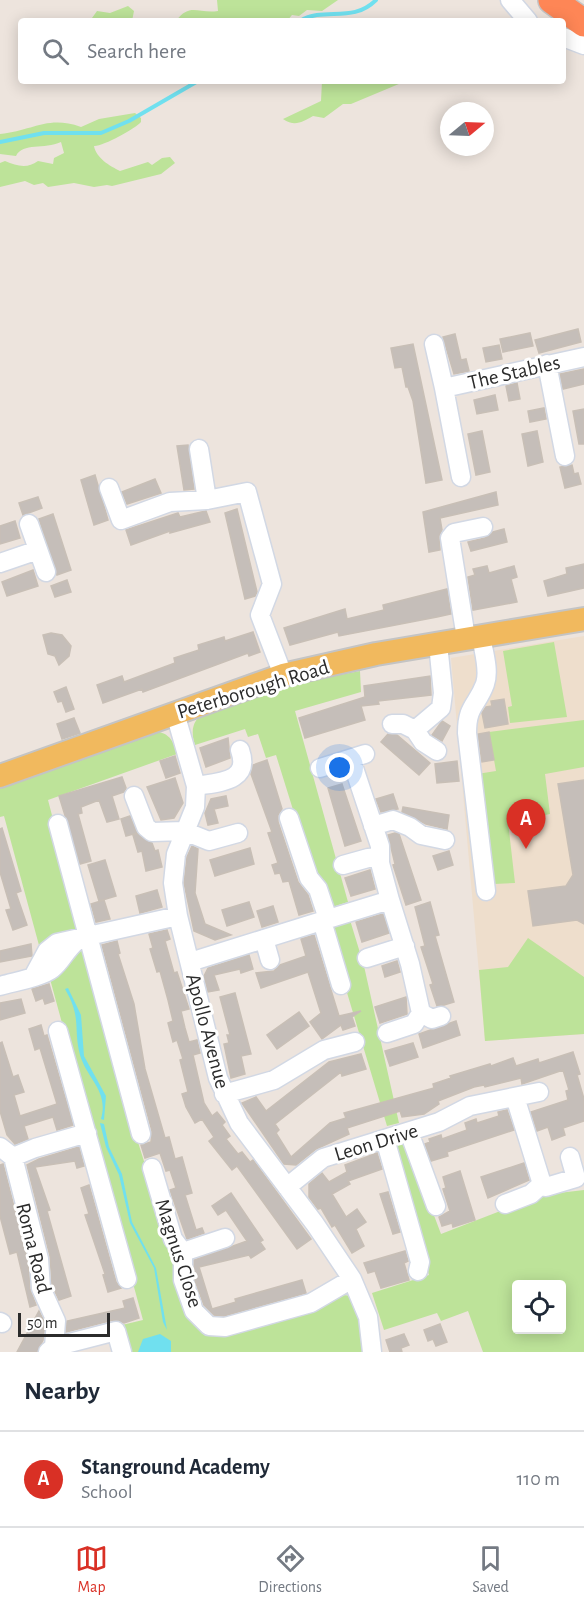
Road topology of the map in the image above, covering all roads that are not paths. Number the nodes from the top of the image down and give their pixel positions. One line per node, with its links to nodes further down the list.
1 (510, 0): 5 (street)
2 (552, 0): 6 (highway)
3 (568, 0): 4 (highway)
4 (584, 13)
5 (525, 18)
6 (584, 23)
7 (566, 38): 8 (street)
8 (584, 45)
9 (436, 351): 12 (street, The Stables)
10 (584, 357): 11 (street, The Stables)
11 (547, 364): 12 (street, The Stables); 14 (street)
12 (444, 388): 15 (street, The Stables)
13 (199, 449): 17 (street)
14 (566, 456)
15 (461, 477)
16 (109, 488): 17 (street)
17 (207, 500): 26 (street)
18 (30, 524): 20 (street)
19 (483, 527): 24 (street)
20 (38, 550): 21 (street); 22 (street)
21 (0, 563)
22 (46, 572)
23 (584, 619): 24 (main road, Peterborough Road)
24 (474, 637): 25 (main road, Peterborough Road); 44 (street)
25 (438, 644): 26 (main road, Peterborough Road); 29 (street)
26 (283, 675): 27 (main road, Peterborough Road)
27 (174, 713): 33 (main road, Peterborough Road); 34 (street, Apollo Avenue)
28 (392, 724): 29 (street)
29 (416, 730): 31 (street)
30 (240, 750): 34 (street)
31 (437, 751)
32 (320, 768): 38 (street)
33 (0, 776)
34 (196, 786): 39 (street, Apollo Avenue)
35 (135, 796): 39 (street)
36 (289, 818): 47 (street)
37 (58, 824): 48 (street)
38 (373, 826): 41 (street); 42 (street)
39 (184, 831): 40 (street); 46 (street, Apollo Avenue)
40 (237, 833)
41 (445, 840)
42 (380, 857): 43 (street); 45 (street)
43 (343, 865)
44 (486, 891)
45 (390, 900): 47 (street); 50 (street)
46 (178, 916): 48 (street); 53 (street, Apollo Avenue)
47 (325, 920): 49 (street); 54 (street)
48 (84, 938): 55 (street); 66 (street)
49 (264, 939): 52 (street); 53 (street)
50 (405, 946): 51 (street); 56 (street)
51 (367, 958)
52 (270, 960)
53 (190, 962): 62 (street, Apollo Avenue)
54 (341, 985)
55 (0, 986)
56 (421, 1013): 57 (street); 59 (street)
57 (441, 1016)
58 (58, 1031): 65 (street)
59 (387, 1033)
60 (355, 1042): 62 (street)
61 (539, 1092): 63 (street, Leon Drive)
62 (224, 1094): 72 (street, Apollo Avenue)
63 (515, 1097): 64 (street, Leon Drive); 71 (street)
64 (409, 1132): 67 (street, Leon Drive); 74 (street)
65 (87, 1134): 68 (street); 78 (street)
66 (141, 1134)
67 (385, 1139): 72 (street, Leon Drive); 77 (street)
68 (7, 1152): 80 (street, Roma Road)
69 (570, 1156): 71 (street)
70 (152, 1168): 76 (street, Magnus Close)
71 (542, 1184): 73 (street)
72 (287, 1188): 79 (street, Apollo Avenue)
73 (505, 1204)
74 (436, 1206)
75 (225, 1238): 76 (street)
76 (183, 1252): 79 (street, Magnus Close)
77 (418, 1271)
78 (128, 1279)
79 (352, 1279): 82 (street, Apollo Avenue)
80 (51, 1349): 81 (street)
81 (122, 1352)
82 (372, 1352)

